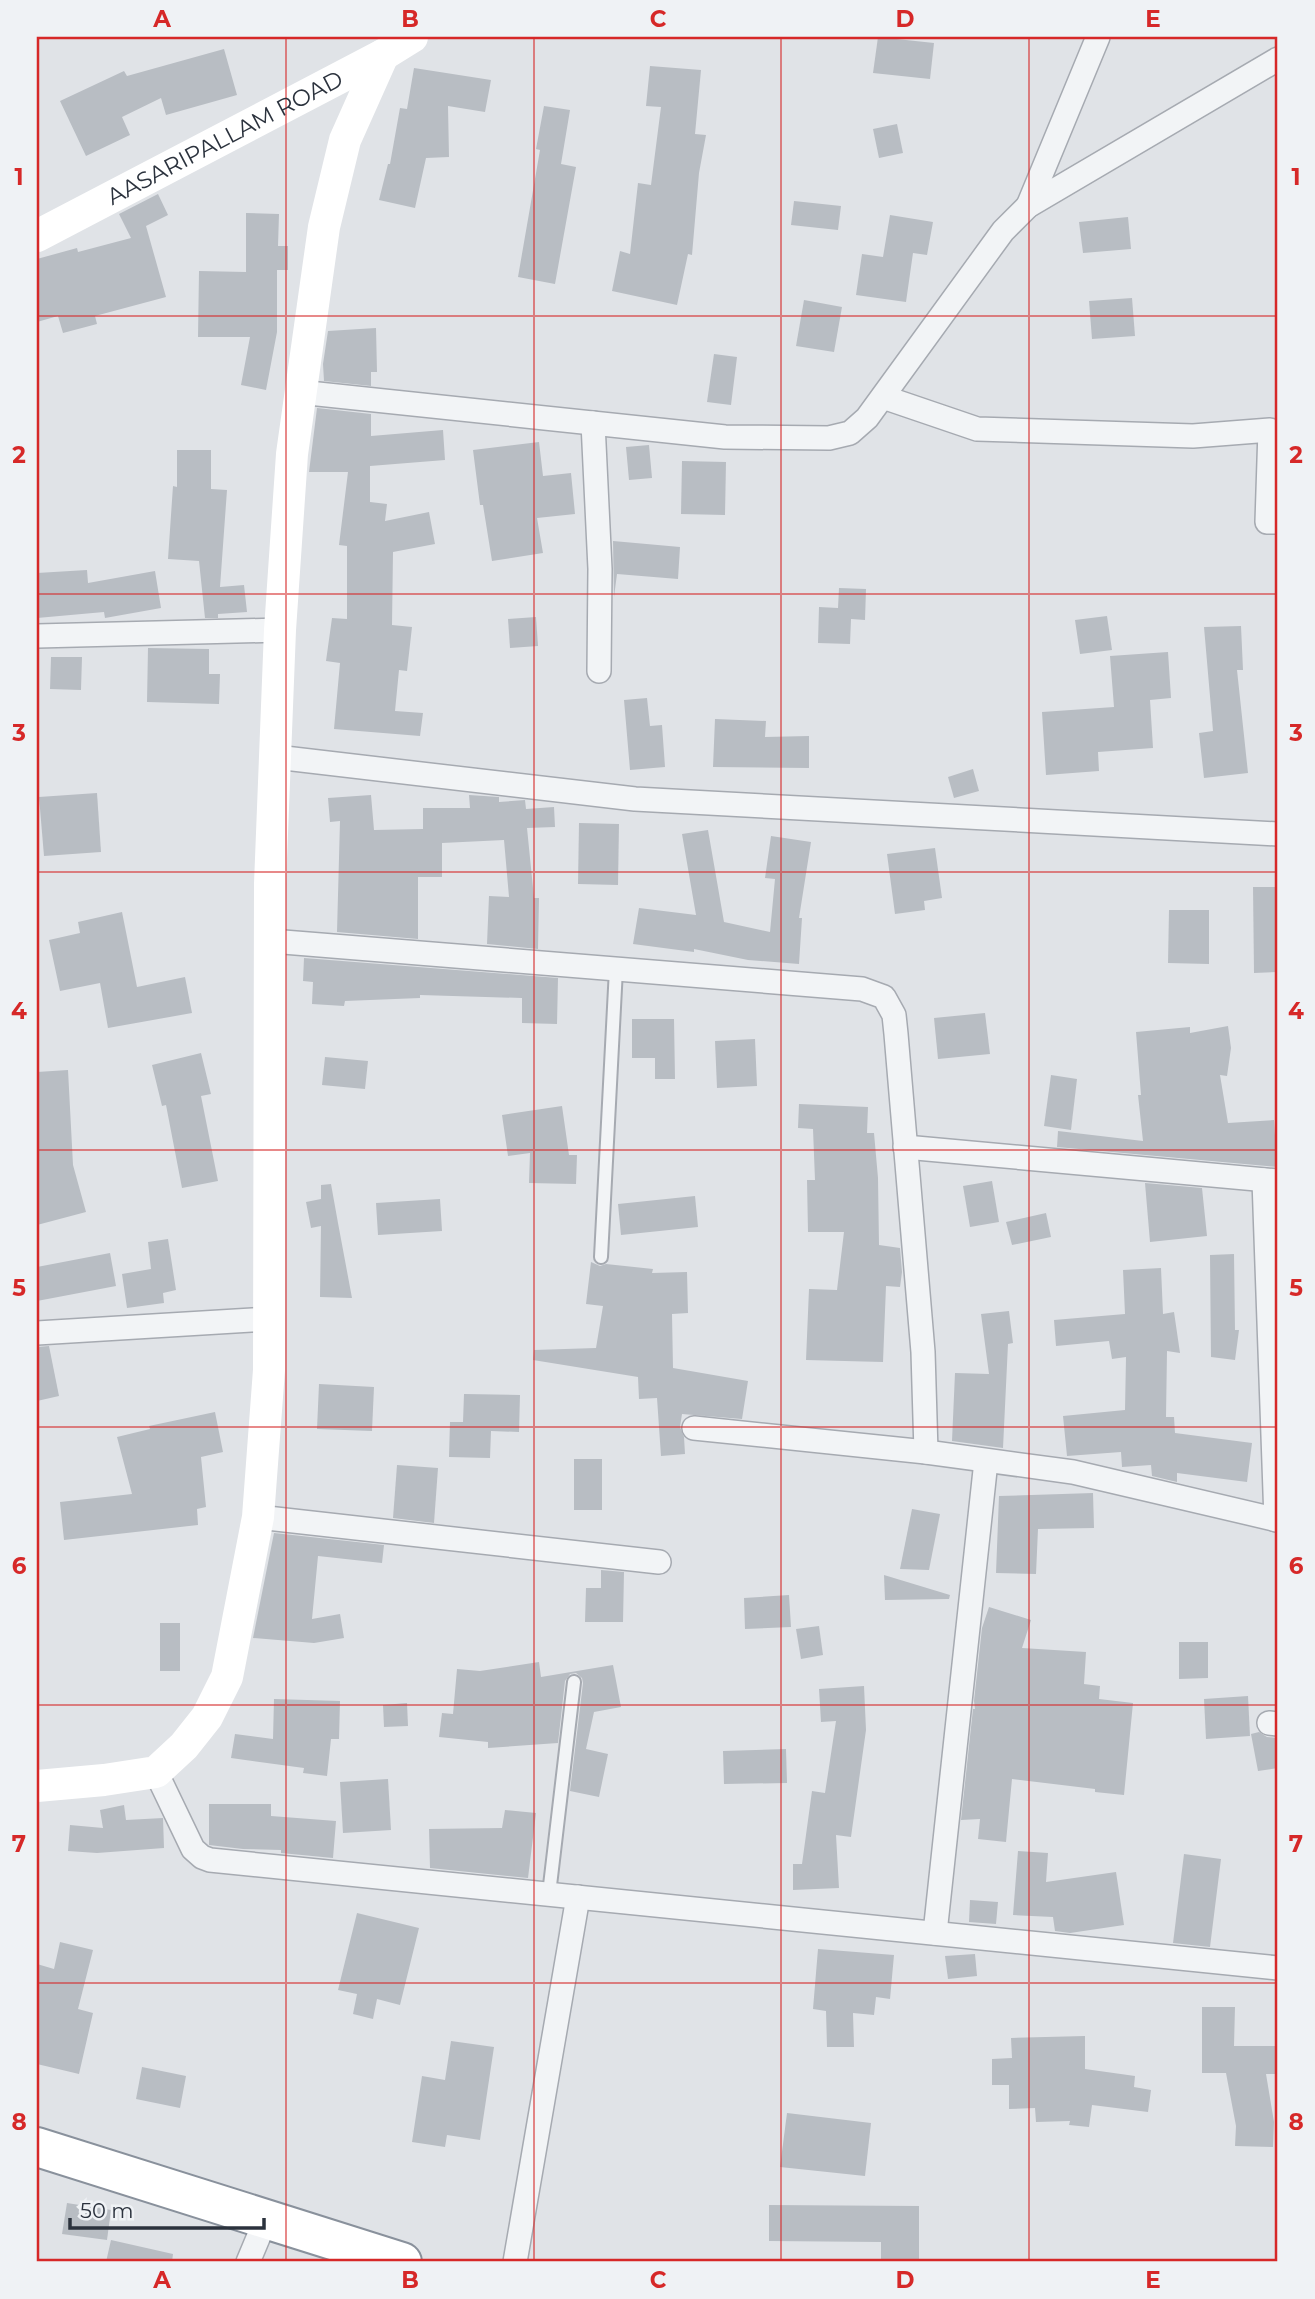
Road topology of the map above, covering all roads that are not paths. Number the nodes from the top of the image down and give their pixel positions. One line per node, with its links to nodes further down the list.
1 (412, 37): 3 (street, AASARIPALLAM ROAD)
2 (1098, 37): 5 (street)
3 (383, 55): 6 (street, AASARIPALLAM ROAD); 7 (street)
4 (1278, 59): 5 (street)
5 (1028, 206): 8 (street)
6 (37, 236)
7 (299, 392): 9 (street); 11 (street)
8 (883, 397): 9 (street); 10 (street)
9 (593, 423): 13 (street)
10 (1278, 522)
11 (280, 630): 12 (street); 14 (street)
12 (37, 636)
13 (599, 671)
14 (276, 757): 15 (street); 16 (street)
15 (1278, 834)
16 (271, 941): 17 (street); 21 (street)
17 (616, 969): 18 (street); 20 (lane)
18 (905, 1147): 19 (street); 24 (street)
19 (1271, 1180): 27 (street)
20 (601, 1257)
21 (270, 1319): 22 (street); 26 (street)
22 (37, 1333)
23 (694, 1428): 24 (street)
24 (926, 1452): 25 (street)
25 (986, 1461): 27 (street); 34 (street)
26 (258, 1517): 28 (street); 30 (street)
27 (1277, 1520)
28 (659, 1562)
29 (574, 1682): 32 (lane)
30 (156, 1772): 31 (street); 32 (street)
31 (37, 1786)
32 (549, 1894): 33 (street)
33 (578, 1897): 34 (street); 40 (street)
34 (935, 1933): 35 (street)
35 (1278, 1968)
36 (37, 2147): 37 (highway)
37 (266, 2219): 38 (street); 39 (highway)
38 (248, 2262)
39 (402, 2262)
40 (515, 2262)

